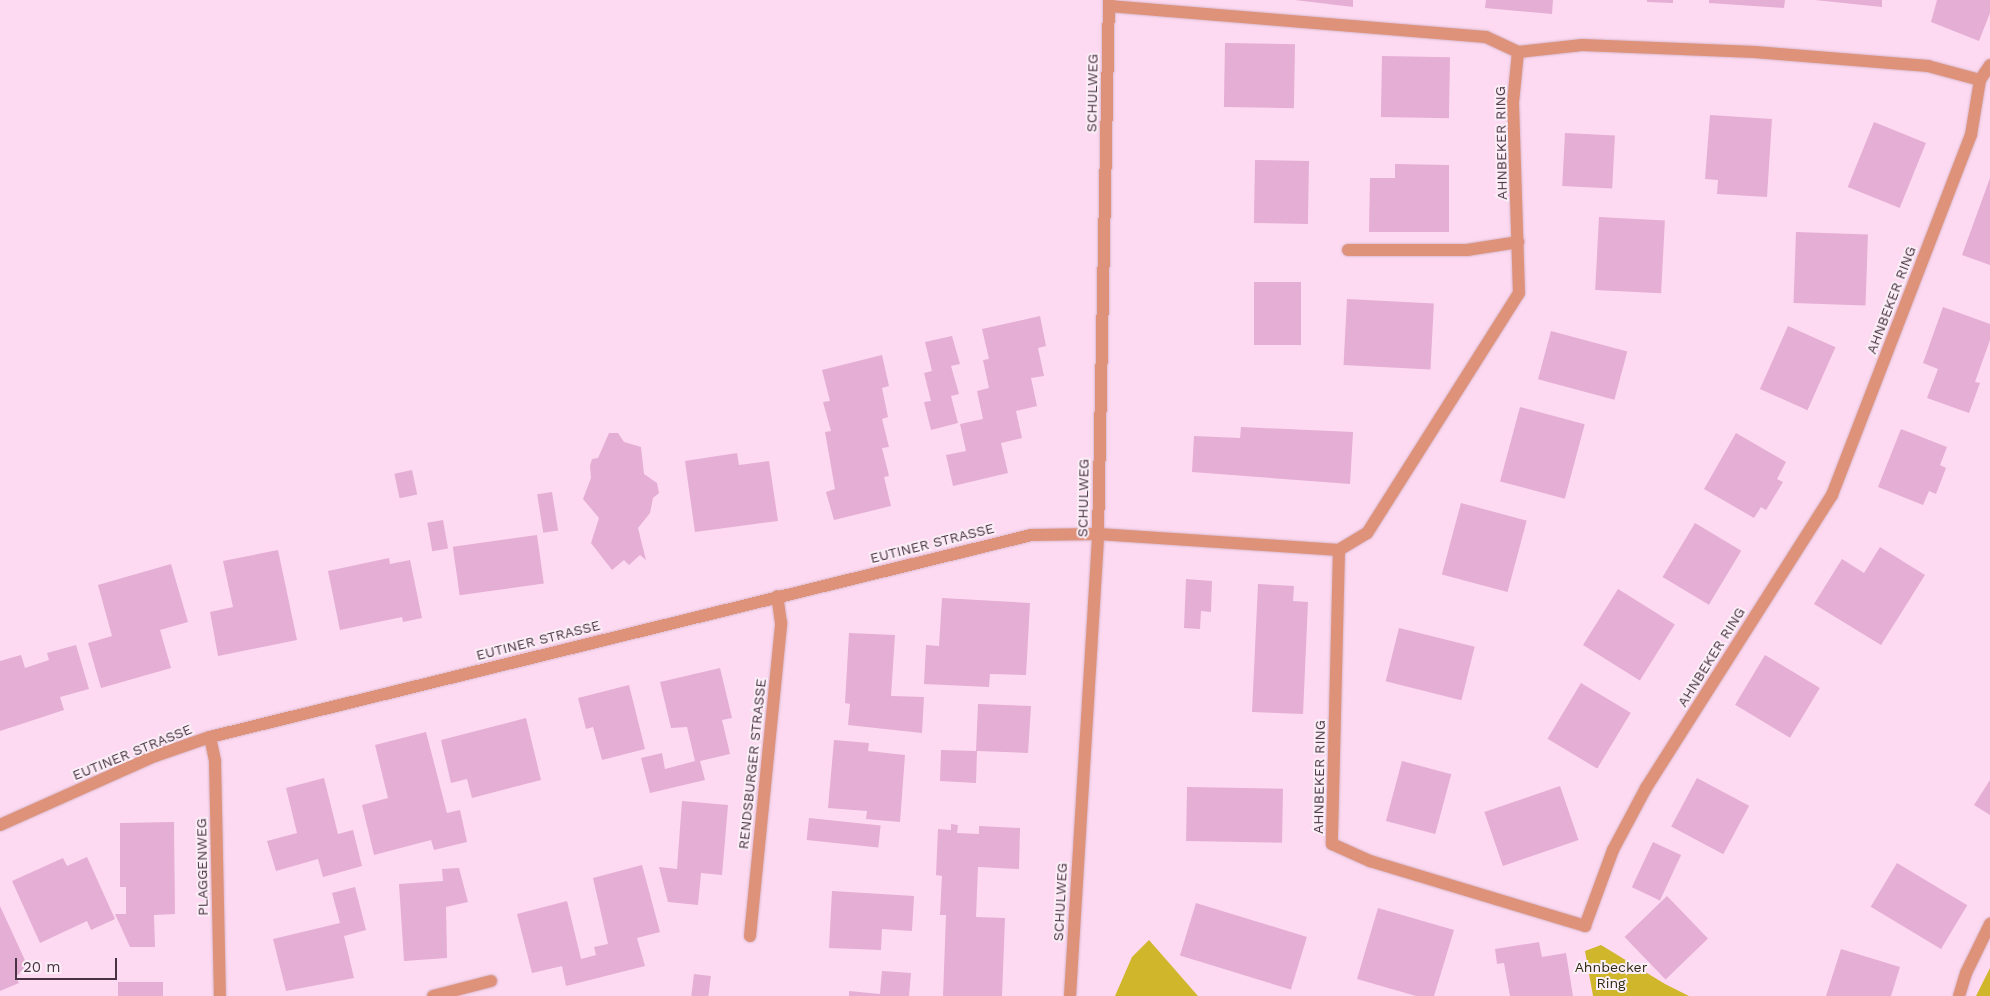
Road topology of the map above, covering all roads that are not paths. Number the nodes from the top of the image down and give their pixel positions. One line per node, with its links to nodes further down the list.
1 (1109, 3): 2 (street); 7 (street, SCHULWEG)
2 (1518, 52): 4 (street); 5 (street, AHNBEKER RING)
3 (1990, 65): 4 (street)
4 (1980, 80): 8 (street, AHNBEKER RING)
5 (1518, 242): 6 (street); 8 (street, AHNBEKER RING)
6 (1348, 250)
7 (1098, 534): 8 (street); 9 (street, EUTINER STRASSE); 17 (street, SCHULWEG)
8 (1339, 550)
9 (776, 596): 10 (street, EUTINER STRASSE); 13 (street, RENDSBURGER STRASSE)
10 (210, 737): 11 (street, EUTINER STRASSE); 15 (street, PLAGGENWEG)
11 (0, 825)
12 (1990, 924): 18 (street)
13 (750, 936)
14 (491, 981): 16 (street)
15 (220, 996)
16 (433, 996)
17 (1070, 996)
18 (1959, 996)

